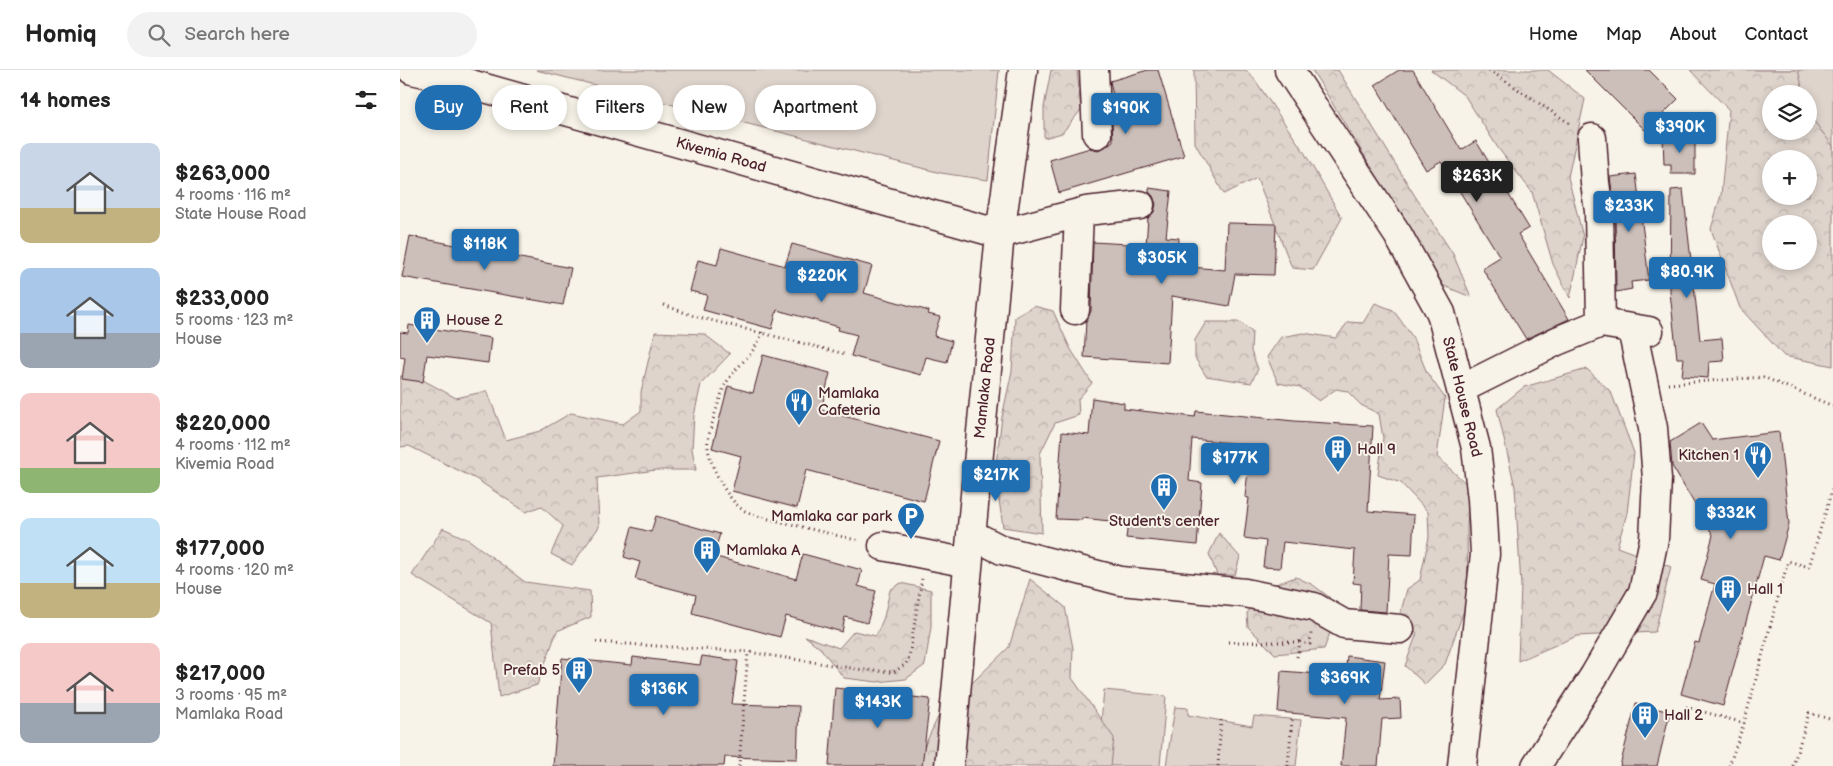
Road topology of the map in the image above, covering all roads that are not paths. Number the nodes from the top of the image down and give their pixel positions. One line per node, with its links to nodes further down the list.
1 (412, 70): 9 (street, Kivemia Road)
2 (1023, 70): 9 (street, Mamlaka Road)
3 (1094, 70): 5 (street)
4 (1289, 70): 12 (street, State House Road)
5 (1098, 134)
6 (1592, 138): 11 (street)
7 (1140, 205): 8 (street)
8 (1079, 214): 9 (street); 10 (street)
9 (1000, 234): 13 (street, Mamlaka Road)
10 (1075, 310)
11 (1601, 323): 12 (street); 19 (street)
12 (1461, 389): 18 (street, State House Road)
13 (971, 534): 15 (street, Mamlaka Road); 16 (street)
14 (883, 546): 15 (street)
15 (968, 563): 17 (street, Mamlaka Road)
16 (1400, 629)
17 (949, 766)
18 (1462, 766)
19 (1536, 766)

